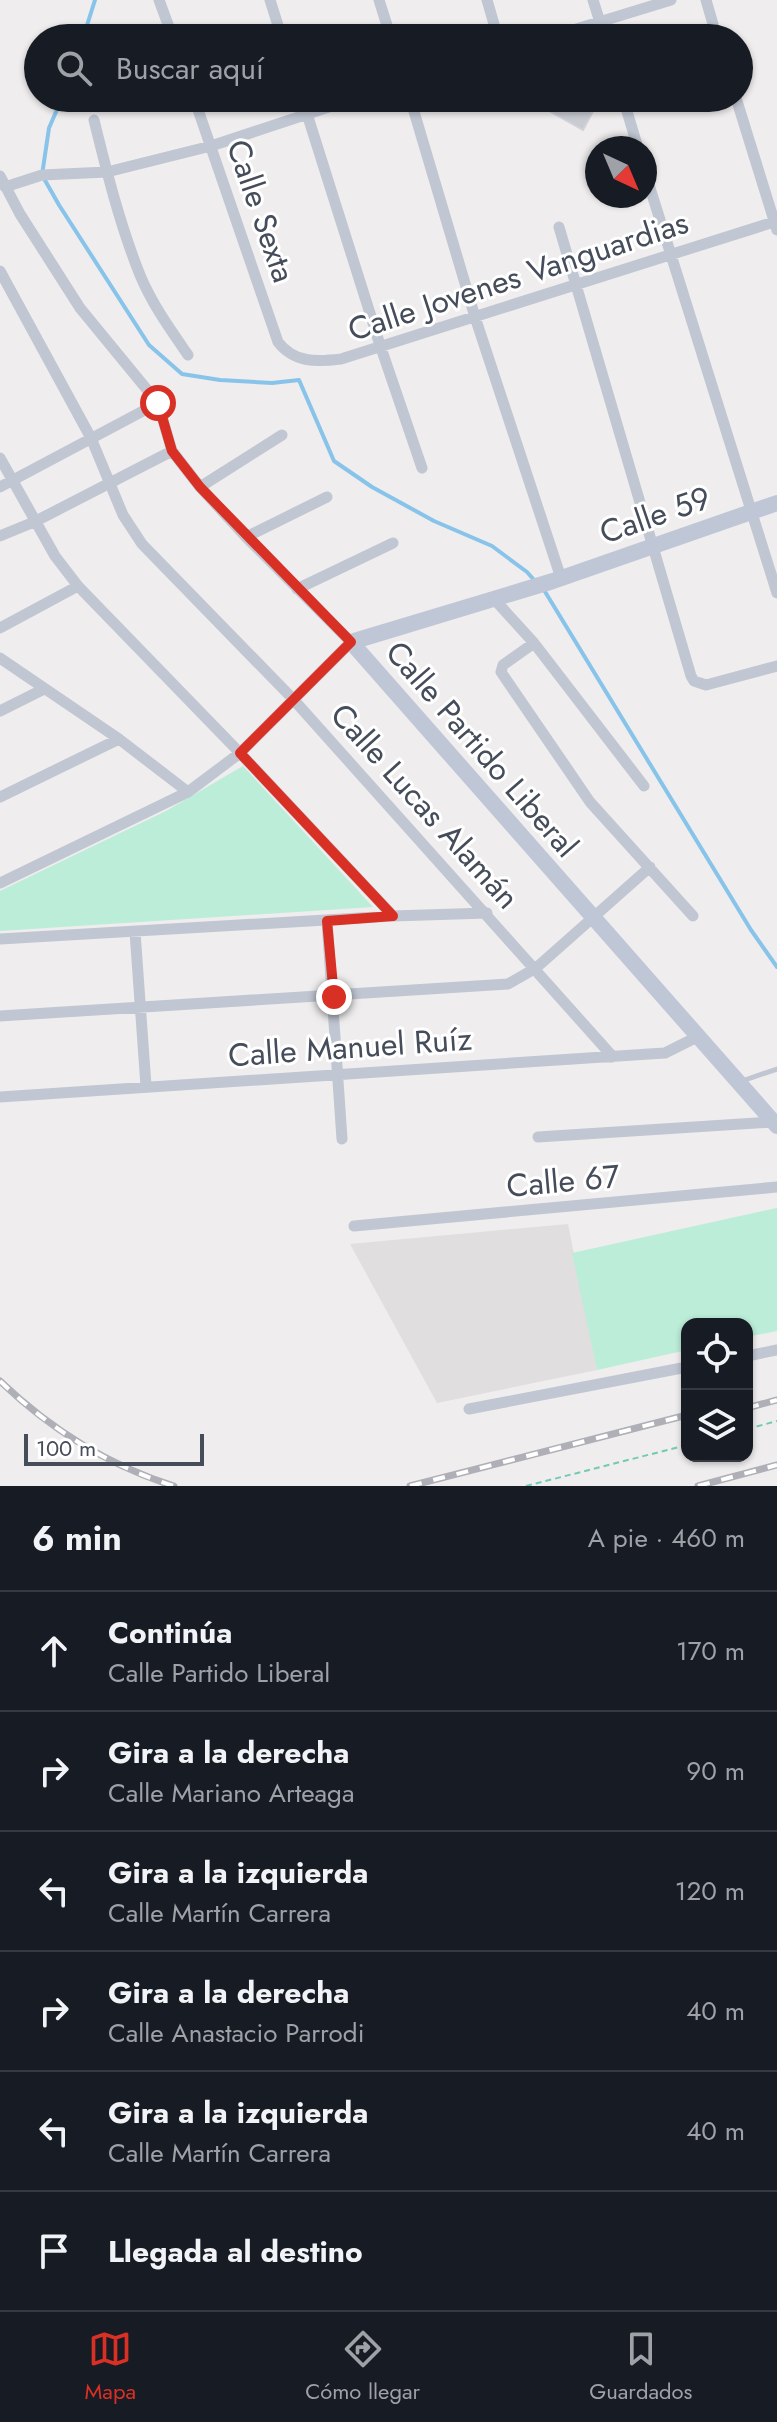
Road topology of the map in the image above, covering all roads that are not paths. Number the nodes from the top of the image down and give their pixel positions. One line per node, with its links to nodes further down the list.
1 (159, 0): 9 (street)
2 (270, 0): 10 (street)
3 (379, 0): 11 (street)
4 (487, 0): 12 (street)
5 (593, 0): 8 (street)
6 (671, 0): 8 (street)
7 (706, 0): 14 (street)
8 (600, 22): 13 (street)
9 (168, 24)
10 (278, 24)
11 (387, 24)
12 (494, 24)
13 (593, 24)
14 (713, 24)
15 (199, 112): 24 (street, Calle Sexta)
16 (306, 112): 21 (street)
17 (316, 112): 21 (street)
18 (414, 112): 33 (street)
19 (627, 112): 23 (street)
20 (740, 112): 28 (street)
21 (307, 115): 24 (street); 35 (street)
22 (94, 120): 25 (street)
23 (634, 136)
24 (211, 146): 25 (street); 34 (street, Calle Sexta)
25 (107, 172): 26 (street); 36 (street)
26 (2, 182): 37 (street)
27 (656, 208): 30 (street)
28 (776, 224): 30 (street, Calle Jovenes Vanguardias)
29 (559, 227): 32 (street)
30 (670, 255): 32 (street, Calle Jovenes Vanguardias); 49 (street)
31 (0, 271): 39 (street, Calle Lucas Alamán)
32 (576, 284): 33 (street, Calle Jovenes Vanguardias); 54 (street)
33 (475, 317): 35 (street, Calle Jovenes Vanguardias); 55 (street)
34 (278, 342): 35 (street, Calle Jovenes Vanguardias)
35 (380, 345): 42 (street)
36 (188, 355)
37 (158, 403): 39 (street); 40 (street, Calle Partido Liberal)
38 (282, 435): 46 (street)
39 (91, 438): 43 (street); 44 (street, Calle Lucas Alamán)
40 (172, 451): 44 (street); 46 (street, Calle Partido Liberal)
41 (0, 458): 43 (street)
42 (422, 468)
43 (12, 481): 45 (street); 50 (street)
44 (108, 483): 50 (street); 66 (street, Calle Lucas Alamán)
45 (0, 487)
46 (200, 487): 52 (street, Calle Partido Liberal)
47 (327, 497): 52 (street)
48 (777, 503): 49 (street, Calle 59)
49 (751, 511): 54 (street, Calle 59); 58 (street)
50 (34, 522): 51 (street); 56 (street)
51 (0, 536)
52 (246, 537): 57 (street, Calle Partido Liberal)
53 (393, 543): 57 (street)
54 (652, 546): 55 (street, Calle 59); 64 (street)
55 (557, 580): 59 (street, Calle 59)
56 (78, 586): 60 (street); 69 (street)
57 (297, 589): 61 (street, Calle Partido Liberal)
58 (777, 593)
59 (495, 600): 61 (street, Calle 59); 62 (street)
60 (0, 628)
61 (351, 642): 66 (street); 78 (street, Calle Partido Liberal)
62 (534, 643): 70 (street); 73 (street)
63 (0, 658): 65 (street)
64 (777, 666)
65 (44, 689): 67 (street); 68 (street)
66 (293, 699): 69 (street); 75 (street, Calle Lucas Alamán)
67 (0, 711)
68 (119, 739): 71 (street); 72 (street)
69 (240, 753): 71 (street); 76 (street)
70 (644, 786)
71 (188, 792): 74 (street)
72 (0, 797)
73 (650, 867): 77 (street); 78 (street)
74 (0, 883)
75 (487, 913): 76 (street); 82 (street, Calle Lucas Alamán)
76 (393, 916): 79 (street)
77 (693, 916)
78 (594, 919): 82 (street); 86 (street, Calle Partido Liberal)
79 (327, 921): 80 (street); 83 (street)
80 (135, 932): 81 (street); 84 (street)
81 (0, 939)
82 (536, 968): 83 (street); 87 (street, Calle Lucas Alamán)
83 (334, 997): 84 (street); 89 (street)
84 (141, 1009): 85 (street); 91 (street)
85 (0, 1016)
86 (699, 1036): 87 (street, Calle Manuel Ruíz); 90 (street, Calle Partido Liberal)
87 (613, 1057): 89 (street, Calle Manuel Ruíz)
88 (777, 1069): 90 (lane)
89 (338, 1073): 91 (street, Calle Manuel Ruíz); 95 (street)
90 (737, 1082): 93 (street, Calle Partido Liberal)
91 (146, 1086): 92 (street, Calle Manuel Ruíz)
92 (0, 1097)
93 (775, 1124): 94 (street)
94 (538, 1137)
95 (342, 1139)
96 (777, 1187): 97 (street, Calle 67)
97 (354, 1226)
98 (777, 1350): 99 (street)
99 (753, 1355)
100 (681, 1368): 101 (street)
101 (469, 1409)

